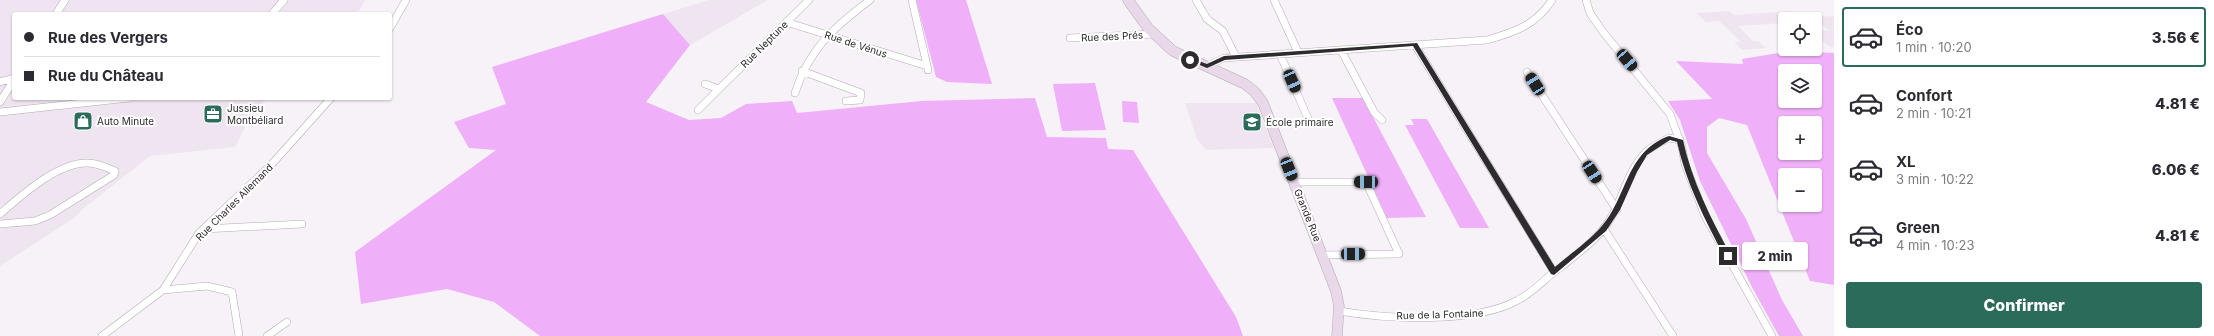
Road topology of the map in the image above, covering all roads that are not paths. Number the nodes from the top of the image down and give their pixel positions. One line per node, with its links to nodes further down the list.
1 (65, 0): 12 (street)
2 (284, 0): 13 (street)
3 (406, 0): 15 (street)
4 (809, 0): 14 (street, Rue Neptune)
5 (870, 0): 17 (street)
6 (912, 0): 17 (street, Rue de Vénus)
7 (1128, 0): 16 (street, Grande Rue)
8 (1196, 0): 23 (street)
9 (1274, 0): 21 (street)
10 (1552, 0): 19 (street)
11 (1586, 0): 41 (street)
12 (57, 12)
13 (274, 12)
14 (786, 22): 17 (street, Rue de Vénus); 31 (street, Rue Neptune)
15 (392, 24)
16 (1154, 34): 18 (street, Rue des Prés); 24 (street, Grande Rue)
17 (827, 35): 25 (street)
18 (1070, 38)
19 (1415, 45): 20 (street); 50 (street)
20 (1342, 50): 21 (street); 39 (street)
21 (1298, 52): 22 (street)
22 (1280, 54): 23 (street); 40 (street)
23 (1236, 57): 24 (street)
24 (1207, 66): 42 (street, Grande Rue)
25 (802, 71): 32 (street); 35 (street)
26 (1527, 72): 43 (street)
27 (12, 79): 28 (street)
28 (0, 82)
29 (12, 82): 36 (street)
30 (705, 84): 31 (street)
31 (719, 89): 37 (street, Rue Neptune)
32 (795, 93)
33 (111, 100): 38 (street)
34 (329, 100): 47 (street, Rue Charles Allemand)
35 (846, 101)
36 (0, 102)
37 (698, 110)
38 (0, 112)
39 (1382, 120)
40 (1310, 121)
41 (1680, 140): 43 (street, Rue de la Fontaine); 59 (street)
42 (1294, 182): 49 (street, Grande Rue); 49 (street)
43 (1617, 210): 48 (street, Rue de la Fontaine)
44 (0, 214): 45 (street)
45 (0, 224)
46 (302, 224): 47 (street)
47 (204, 229): 51 (street, Rue Charles Allemand)
48 (1604, 229): 50 (street, Rue de la Fontaine); 58 (street)
49 (1323, 255): 52 (street, Grande Rue)
50 (1554, 272): 52 (street, Rue de la Fontaine)
51 (163, 290): 54 (street, Rue Charles Allemand); 55 (street)
52 (1339, 311): 57 (street, Grande Rue)
53 (288, 322): 56 (street)
54 (102, 336)
55 (238, 336)
56 (267, 336)
57 (1337, 336)
58 (1673, 336)
59 (1772, 336)

